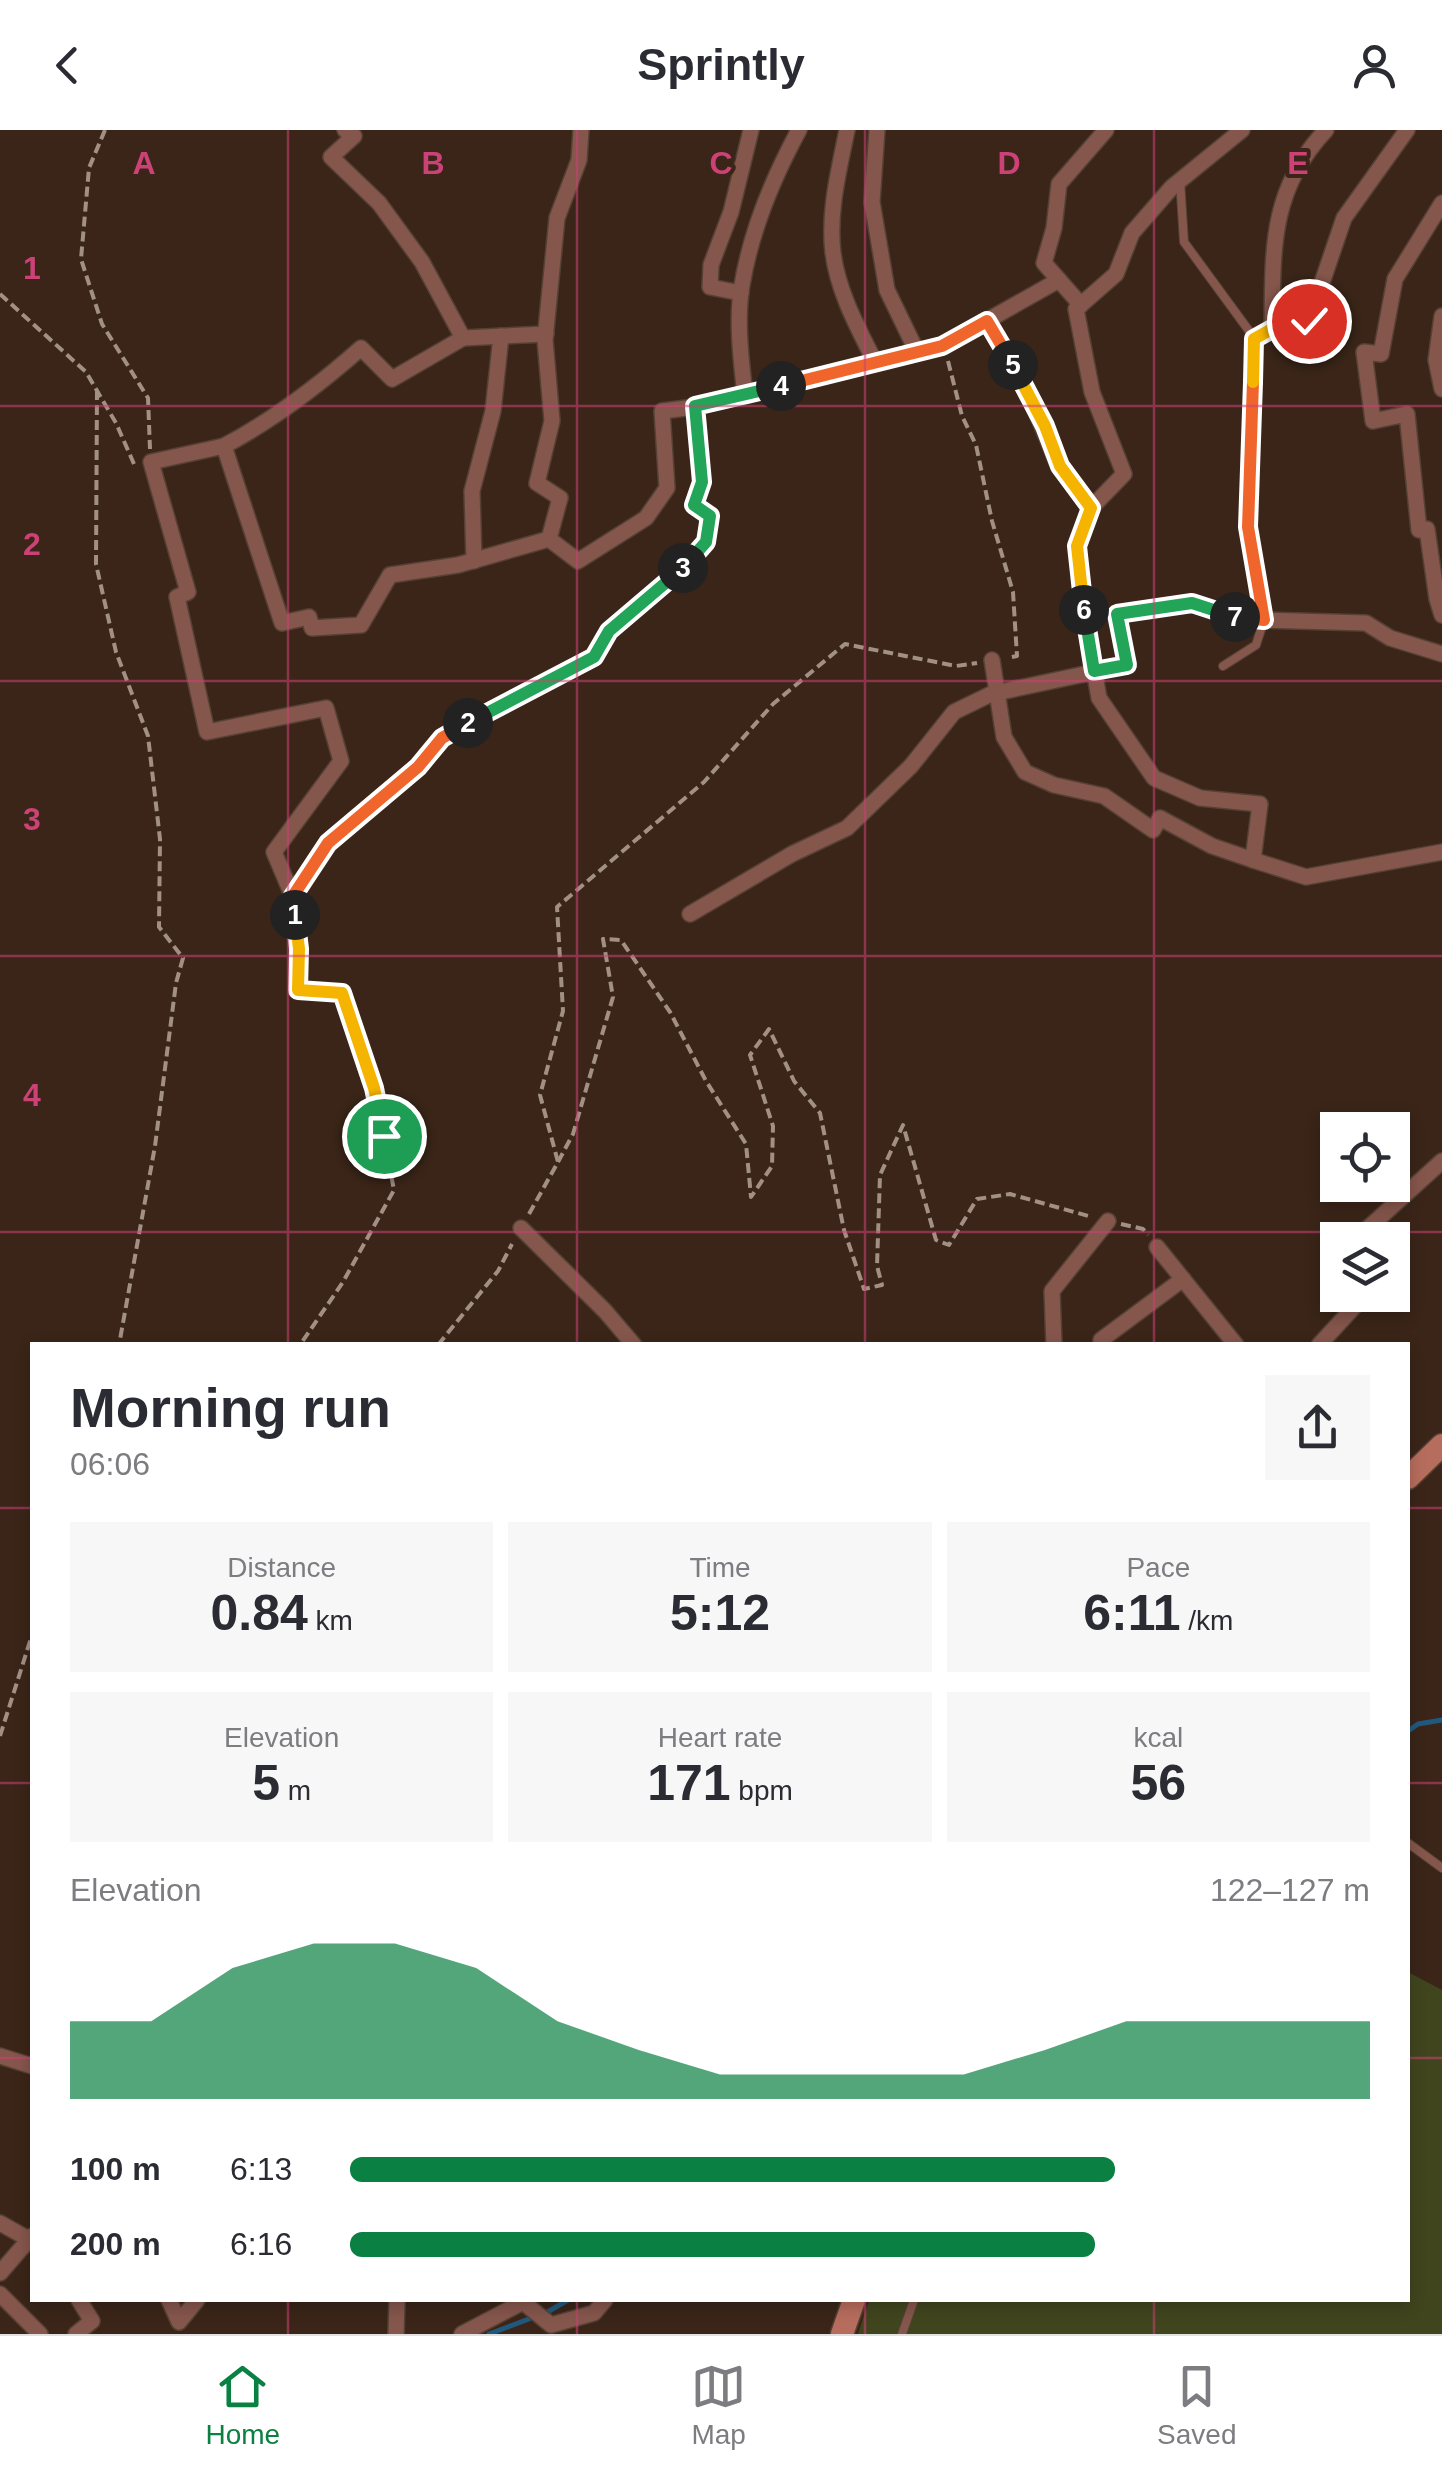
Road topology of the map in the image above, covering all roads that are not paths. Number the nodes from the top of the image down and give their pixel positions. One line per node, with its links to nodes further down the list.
1 (345, 130): 21 (street)
2 (582, 130): 19 (street)
3 (751, 130): 14 (street)
4 (799, 130): 14 (street)
5 (846, 130): 25 (street)
6 (877, 130): 24 (street)
7 (1106, 130): 13 (street)
8 (1242, 130): 11 (street)
9 (1326, 130): 18 (street)
10 (1406, 130): 18 (street)
11 (1180, 180): 15 (street); 22 (lane)
12 (1442, 204): 33 (street)
13 (1059, 280): 15 (street); 16 (street)
14 (741, 292): 27 (street)
15 (1081, 305): 30 (street)
16 (987, 321): 23 (street); 30 (street)
17 (1442, 324): 26 (street)
18 (1272, 329): 22 (street)
19 (546, 334): 20 (street); 31 (street)
20 (501, 336): 21 (street); 32 (street)
21 (462, 338): 29 (street)
22 (1254, 339): 34 (lane)
23 (942, 346)
24 (917, 352)
25 (874, 362)
26 (1442, 388)
27 (745, 395)
28 (695, 406): 31 (street)
29 (224, 446): 32 (street); 42 (street)
30 (1091, 508): 38 (street)
31 (549, 539): 32 (street)
32 (474, 560)
33 (1442, 615)
34 (1264, 620): 35 (street); 37 (lane); 38 (street)
35 (1442, 654)
36 (992, 660): 39 (street)
37 (1224, 666)
38 (1094, 671): 39 (street); 41 (street)
39 (997, 693): 41 (street); 43 (street)
40 (1442, 852): 41 (street)
41 (1253, 860)
42 (293, 896)
43 (690, 914)
44 (1442, 1161): 46 (street)
45 (1108, 1221): 52 (street)
46 (1374, 1222)
47 (521, 1228): 51 (street)
48 (1157, 1246): 49 (street)
49 (1183, 1279): 53 (street); 54 (street)
50 (1350, 1312): 55 (street)
51 (631, 1342)
52 (1054, 1342)
53 (1103, 1342)
54 (1234, 1342)
55 (1323, 1342)
56 (1442, 1445): 57 (main road)
57 (1410, 1476)
58 (1410, 1844): 59 (lane)
59 (1442, 1868)
60 (0, 2056): 61 (street)
61 (30, 2065)
62 (0, 2223): 63 (street)
63 (30, 2238)
64 (30, 2241): 65 (street)
65 (0, 2273)
66 (0, 2294): 76 (street)
67 (79, 2302): 77 (street)
68 (170, 2302): 69 (street)
69 (195, 2302)
70 (397, 2302): 78 (street)
71 (523, 2302): 73 (street)
72 (523, 2302): 79 (street)
73 (603, 2302)
74 (853, 2302): 80 (main road)
75 (913, 2302): 81 (lane)
76 (40, 2334)
77 (76, 2334)
78 (396, 2334)
79 (462, 2334)
80 (842, 2334)
81 (902, 2334)

